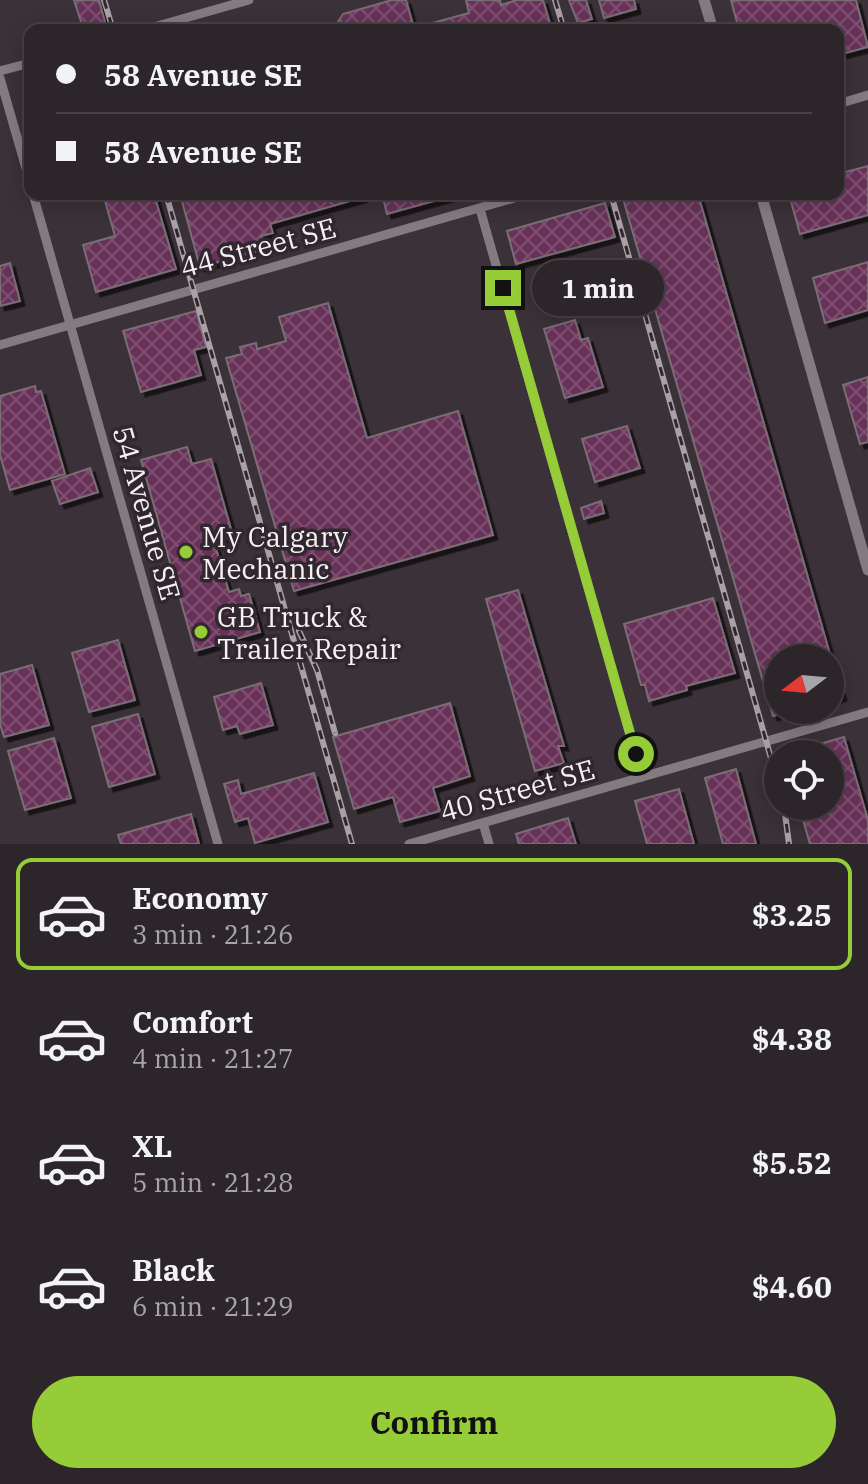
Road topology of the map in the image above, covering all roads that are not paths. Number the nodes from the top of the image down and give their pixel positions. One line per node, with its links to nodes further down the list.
1 (249, 0): 3 (street)
2 (704, 0): 4 (street)
3 (164, 24)
4 (711, 24)
5 (24, 65): 6 (street)
6 (0, 71)
7 (0, 78): 10 (street)
8 (868, 95): 9 (street)
9 (844, 102)
10 (24, 161)
11 (35, 200): 15 (street, 54 Avenue SE)
12 (509, 200): 14 (street, 44 Street SE)
13 (763, 200): 17 (street)
14 (480, 209): 15 (street, 44 Street SE); 19 (street)
15 (71, 324): 16 (street, 44 Street SE); 21 (street, 54 Avenue SE)
16 (0, 345)
17 (868, 570)
18 (868, 712): 19 (street, 40 Street SE)
19 (642, 777): 20 (street, 40 Street SE)
20 (483, 823): 22 (street, 40 Street SE); 23 (street)
21 (218, 844)
22 (409, 844)
23 (489, 844)

